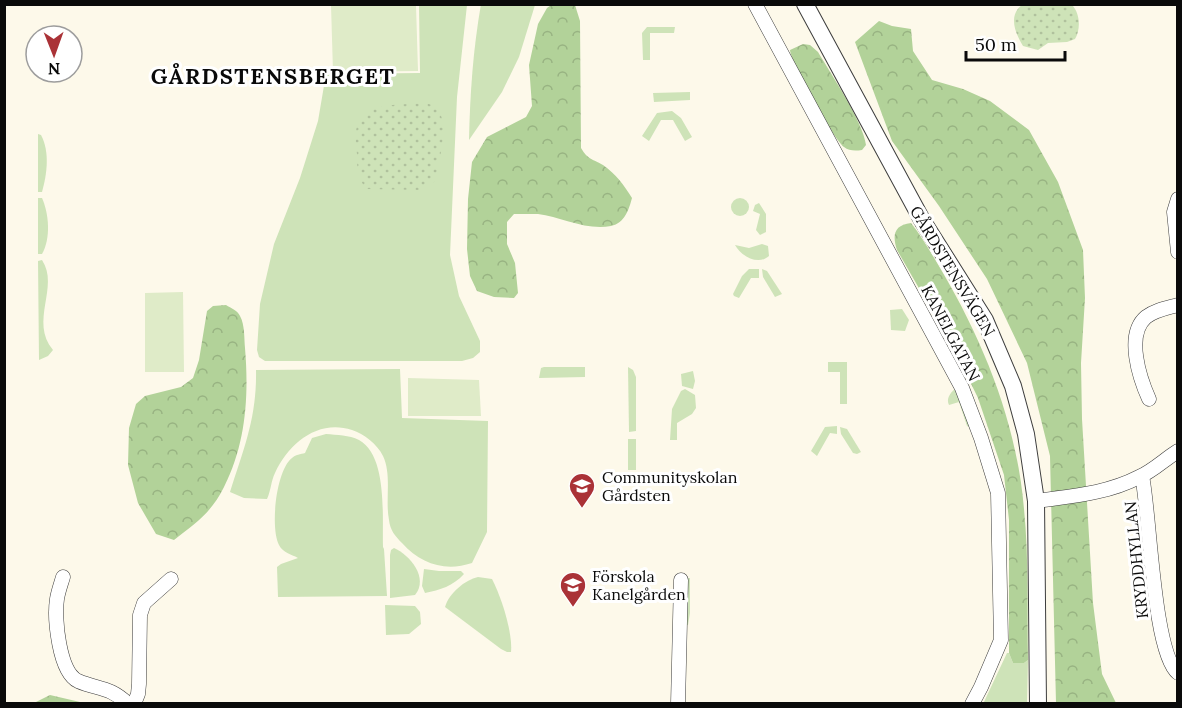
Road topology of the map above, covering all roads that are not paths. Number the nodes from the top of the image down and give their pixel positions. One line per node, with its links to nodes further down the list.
1 (755, 4): 17 (street, KANELGATAN)
2 (805, 4): 9 (street, GÅRDSTENSVÄGEN)
3 (1178, 199): 4 (street)
4 (1178, 252)
5 (1178, 305): 6 (street)
6 (1149, 399)
7 (1178, 451): 8 (street, KRYDDHYLLAN)
8 (1142, 476): 9 (street, KRYDDHYLLAN); 13 (street, KRYDDHYLLAN)
9 (1036, 501): 18 (street, GÅRDSTENSVÄGEN)
10 (63, 577): 14 (street)
11 (171, 579): 15 (street)
12 (681, 580): 16 (street)
13 (1178, 673)
14 (128, 704)
15 (134, 704)
16 (678, 704)
17 (972, 704)
18 (1038, 704)

